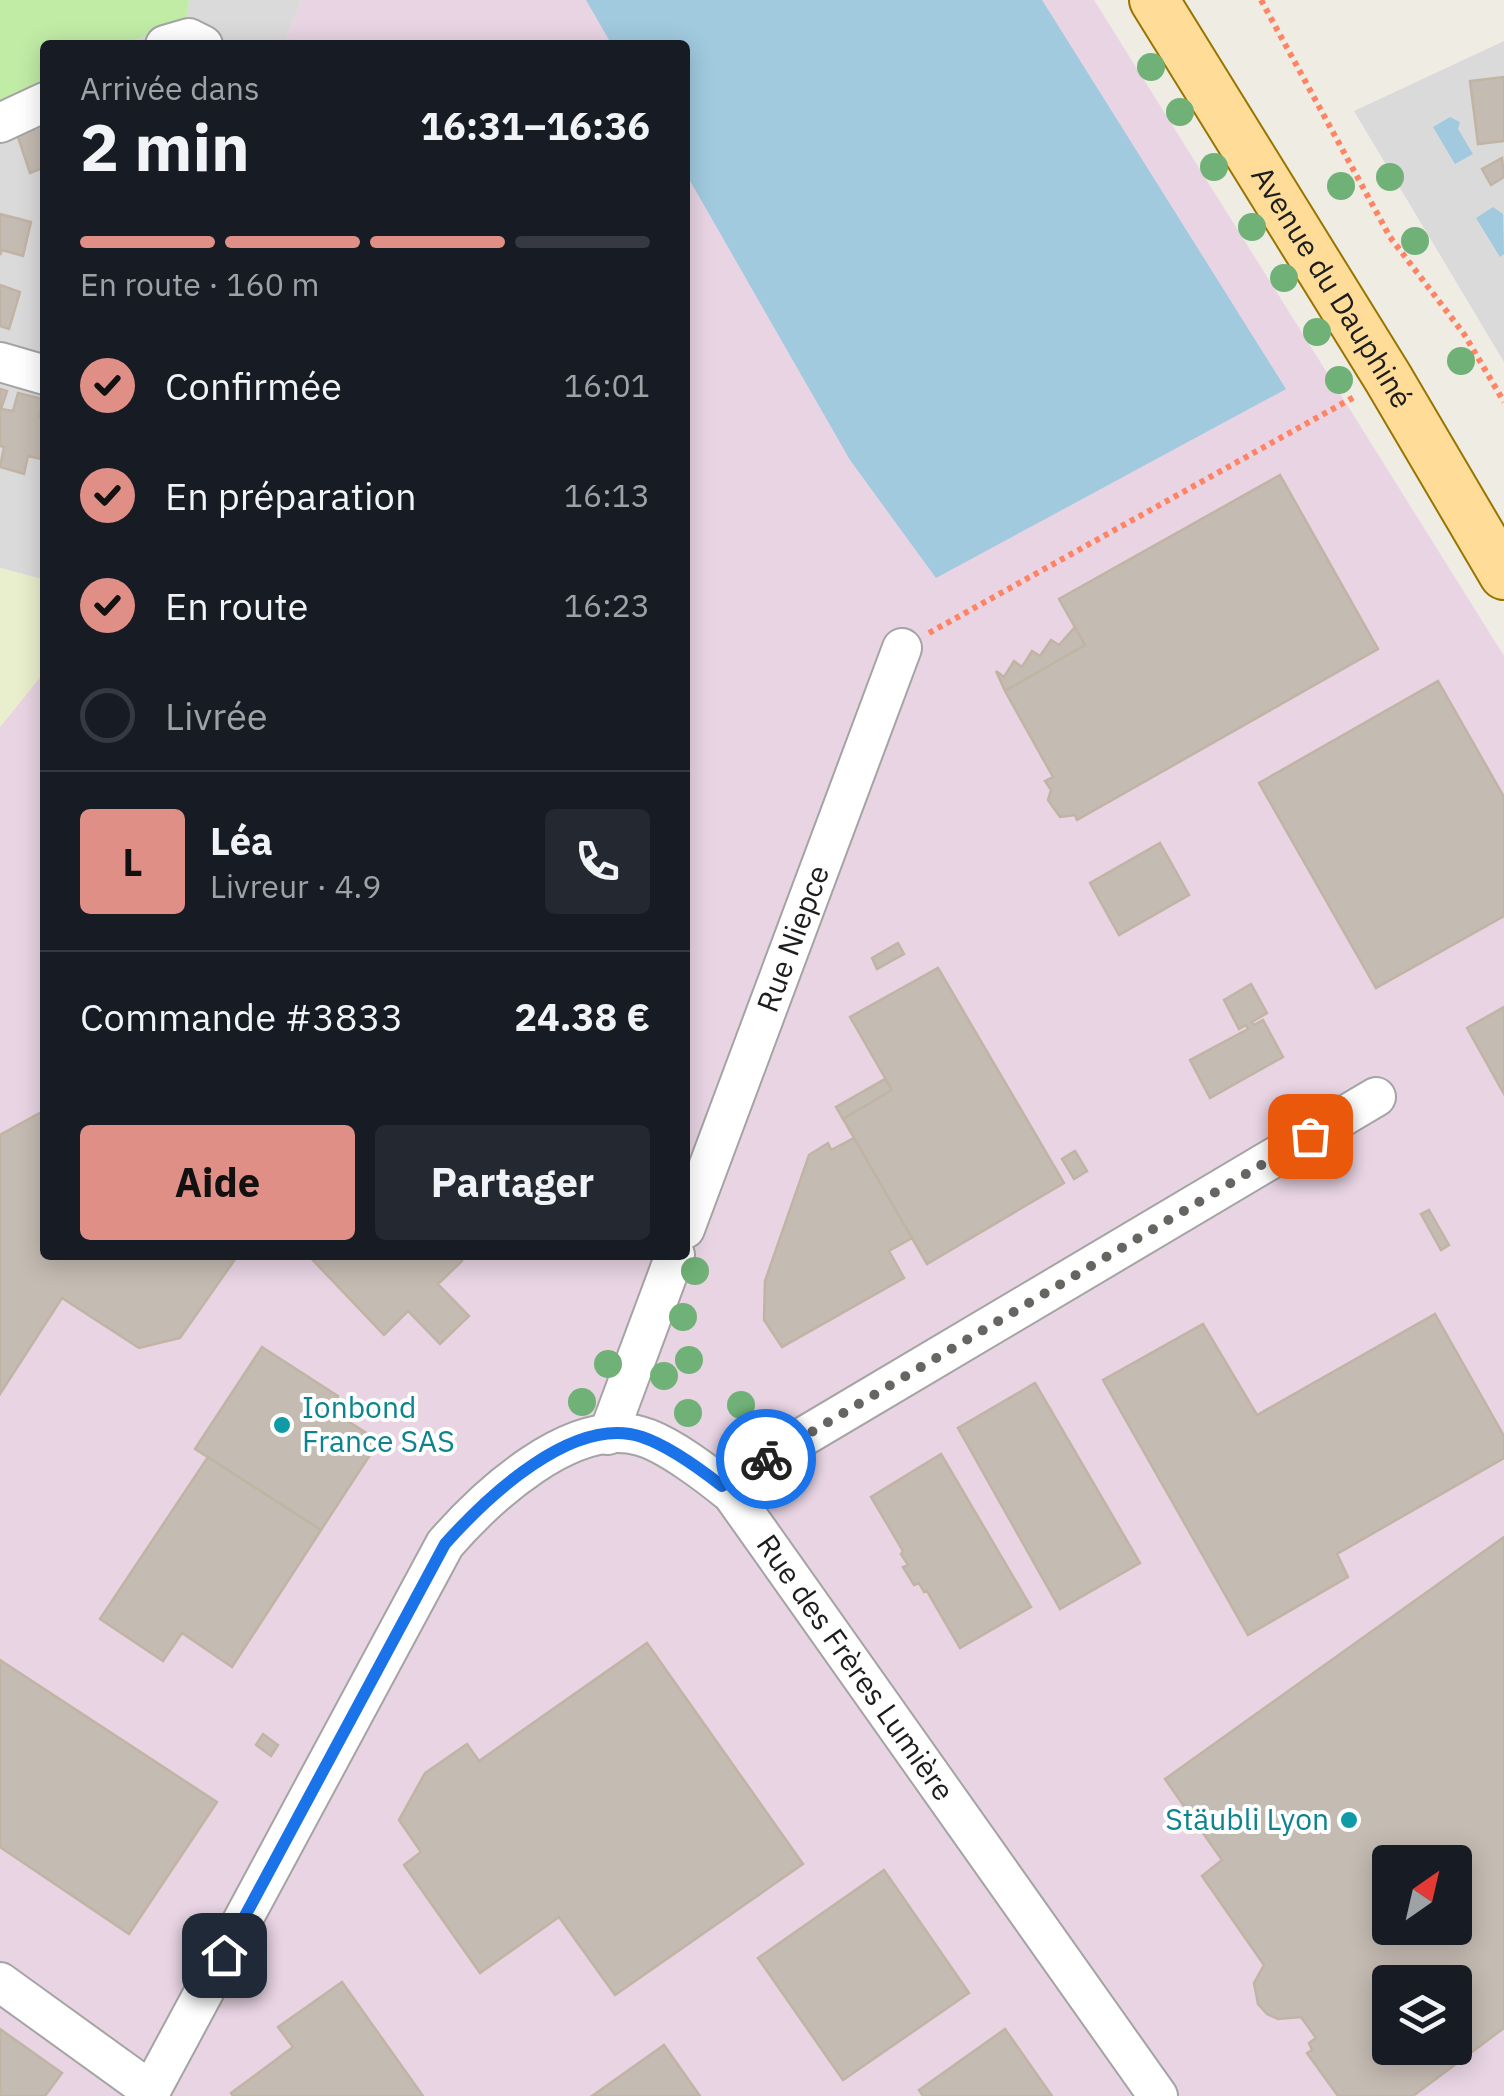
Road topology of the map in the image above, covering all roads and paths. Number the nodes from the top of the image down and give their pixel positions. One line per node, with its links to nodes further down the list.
1 (1154, 0): 7 (main road, Avenue du Dauphiné)
2 (1261, 0): 8 (path)
3 (40, 104): 4 (street)
4 (0, 124)
5 (0, 362): 6 (street)
6 (40, 374)
7 (1388, 378): 9 (main road, Avenue du Dauphiné); 10 (path)
8 (1504, 402)
9 (1504, 575)
10 (902, 648): 12 (street, Rue Niepce)
11 (1376, 1097): 15 (street)
12 (690, 1216)
13 (673, 1260): 14 (street)
14 (608, 1435): 15 (street, Rue des Frères Lumière); 17 (street, Rue des Frères Lumière)
15 (722, 1486): 18 (street, Rue des Frères Lumière)
16 (0, 1982): 17 (street)
17 (150, 2094)
18 (1158, 2096)

